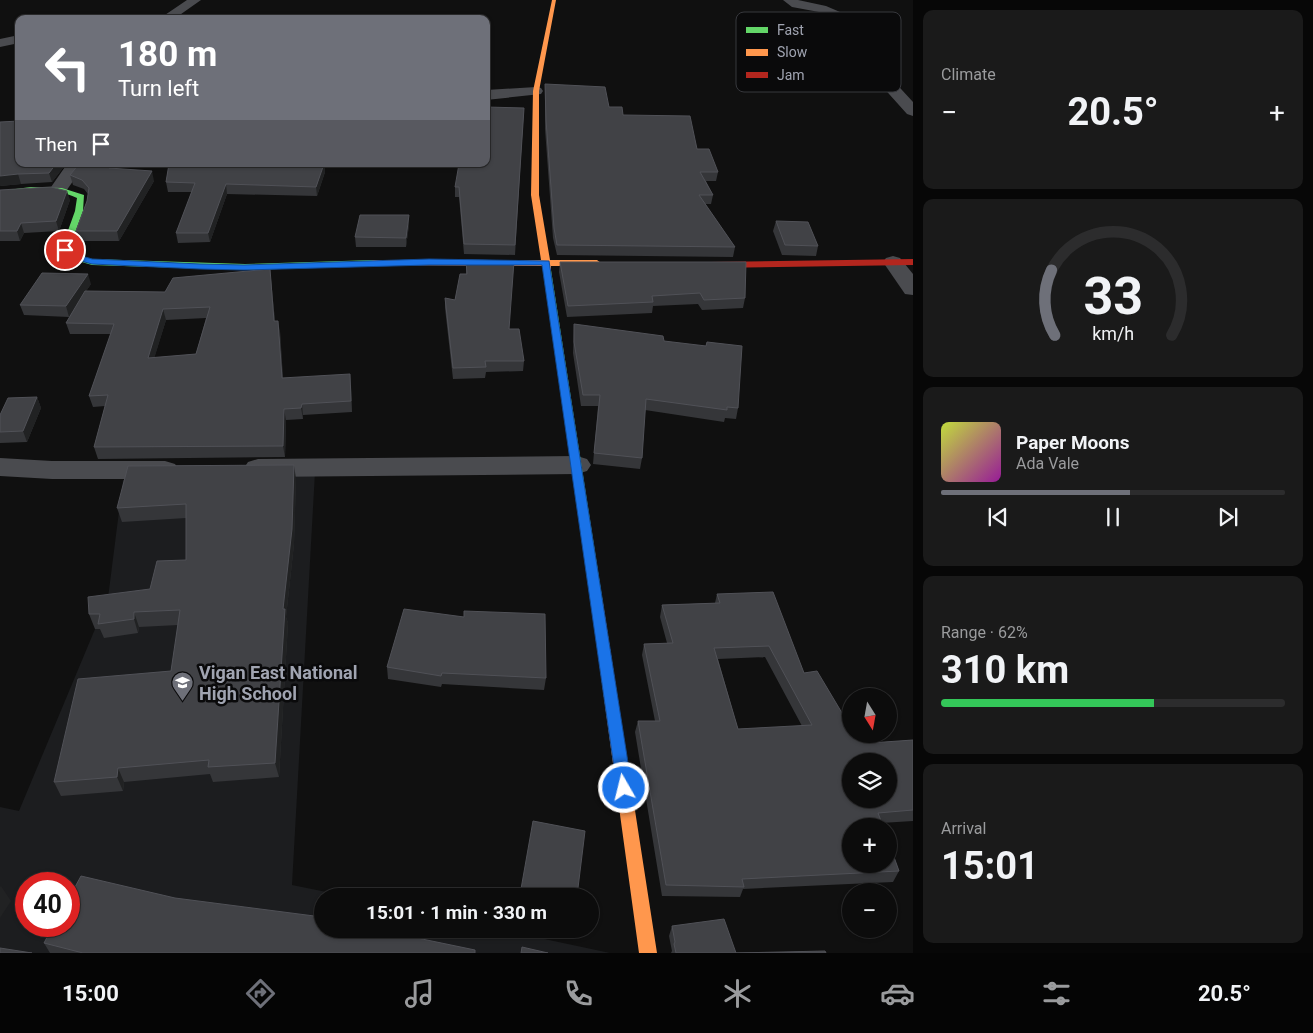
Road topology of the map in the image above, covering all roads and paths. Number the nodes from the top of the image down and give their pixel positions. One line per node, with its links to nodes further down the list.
1 (195, 0): 5 (street)
2 (554, 0): 8 (street)
3 (789, 0): 4 (street)
4 (829, 12)
5 (171, 15)
6 (15, 40): 7 (street)
7 (0, 43)
8 (536, 91): 10 (street); 15 (street)
9 (896, 92): 11 (street)
10 (490, 96)
11 (913, 111)
12 (74, 167): 13 (street)
13 (58, 190): 14 (street); 15 (street)
14 (0, 193)
15 (546, 262): 17 (street); 20 (street)
16 (903, 262): 18 (street); 19 (street)
17 (610, 264)
18 (698, 265)
19 (913, 289)
20 (577, 465): 22 (street); 24 (street)
21 (0, 467): 23 (street)
22 (238, 469)
23 (190, 470)
24 (648, 953)

